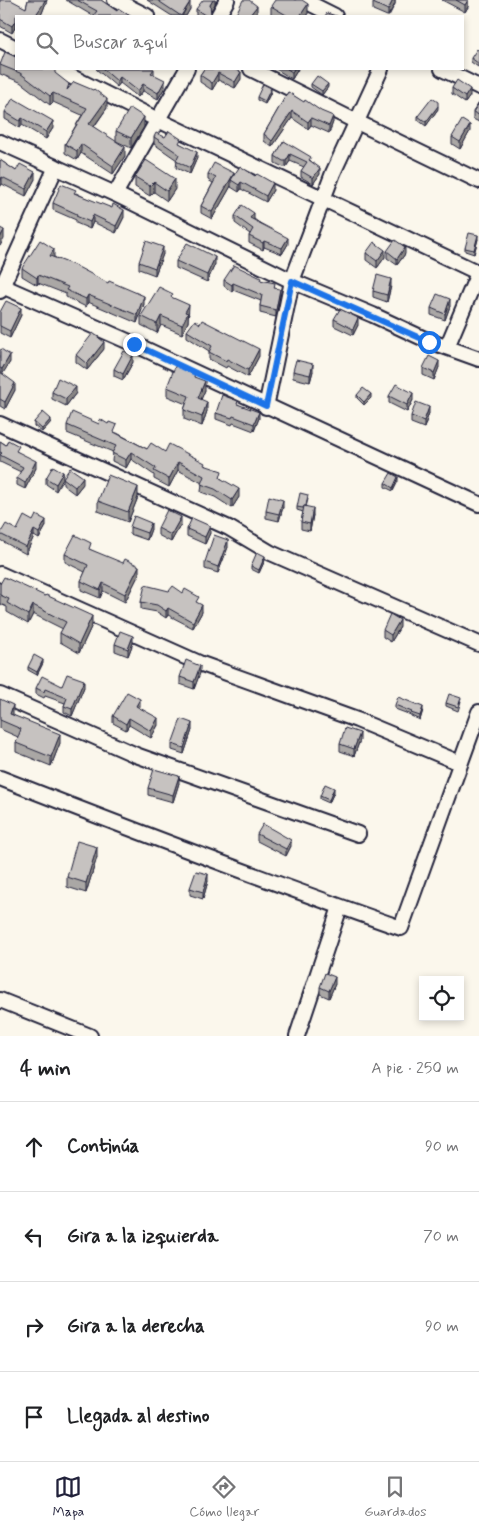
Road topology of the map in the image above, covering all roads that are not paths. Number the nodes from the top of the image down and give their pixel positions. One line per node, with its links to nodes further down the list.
1 (115, 0): 4 (street)
2 (227, 0): 5 (street)
3 (303, 0): 6 (street)
4 (145, 15)
5 (219, 15)
6 (333, 15)
7 (0, 40): 8 (street)
8 (15, 48)
9 (58, 70): 15 (street)
10 (186, 70): 15 (street)
11 (254, 70): 16 (street)
12 (380, 70): 16 (street)
13 (444, 70): 14 (street)
14 (479, 87)
15 (158, 120): 20 (street); 21 (street)
16 (356, 122): 19 (street); 21 (street)
17 (0, 142): 18 (street)
18 (56, 167): 20 (street); 24 (street)
19 (479, 181)
20 (115, 194): 23 (street)
21 (325, 198): 22 (street); 23 (street)
22 (479, 272): 25 (street)
23 (292, 281): 25 (street); 27 (street)
24 (1, 287): 27 (street)
25 (447, 347): 26 (street)
26 (479, 359)
27 (266, 406): 29 (street)
28 (0, 424): 31 (street)
29 (479, 504)
30 (0, 574): 34 (street)
31 (479, 644)
32 (0, 695): 36 (street)
33 (479, 712): 34 (street)
34 (460, 764): 37 (street)
35 (0, 778): 37 (street)
36 (358, 834)
37 (340, 907): 40 (street)
38 (0, 1000): 39 (street)
39 (90, 1036)
40 (297, 1036)

